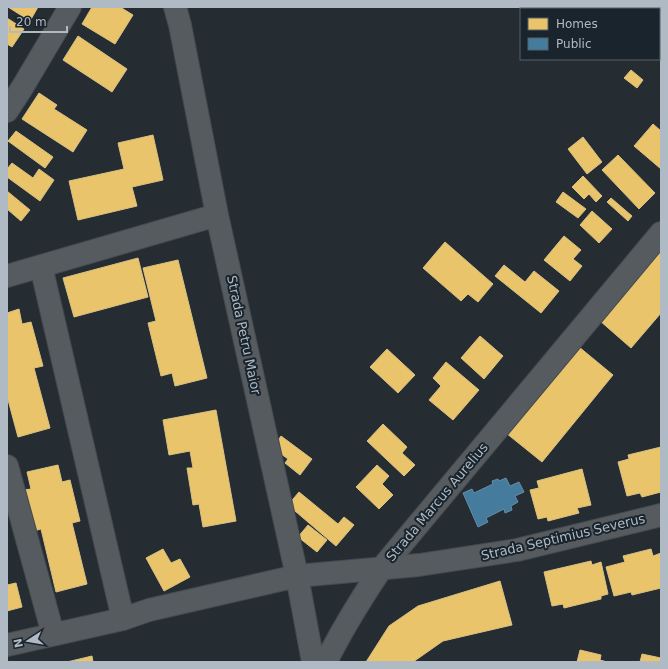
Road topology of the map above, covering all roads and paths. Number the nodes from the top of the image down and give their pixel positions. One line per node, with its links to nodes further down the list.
1 (70, 7): 3 (street)
2 (176, 7): 4 (street, Strada Petru Maior)
3 (7, 111)
4 (217, 215): 6 (street); 11 (street, Strada Petru Maior)
5 (661, 233): 10 (street, Strada Marcus Aurelius)
6 (41, 266): 7 (street); 12 (street)
7 (7, 276)
8 (7, 466): 13 (street)
9 (661, 515): 10 (street, Strada Septimius Severus)
10 (381, 569): 11 (street, Strada Marcus Aurelius); 16 (street)
11 (297, 576): 12 (street, Strada Marcus Aurelius); 15 (street, Strada Petru Maior)
12 (123, 619): 13 (street, Strada Marcus Aurelius)
13 (53, 634): 14 (street, Strada Marcus Aurelius)
14 (7, 645)
15 (313, 662)
16 (326, 662)

